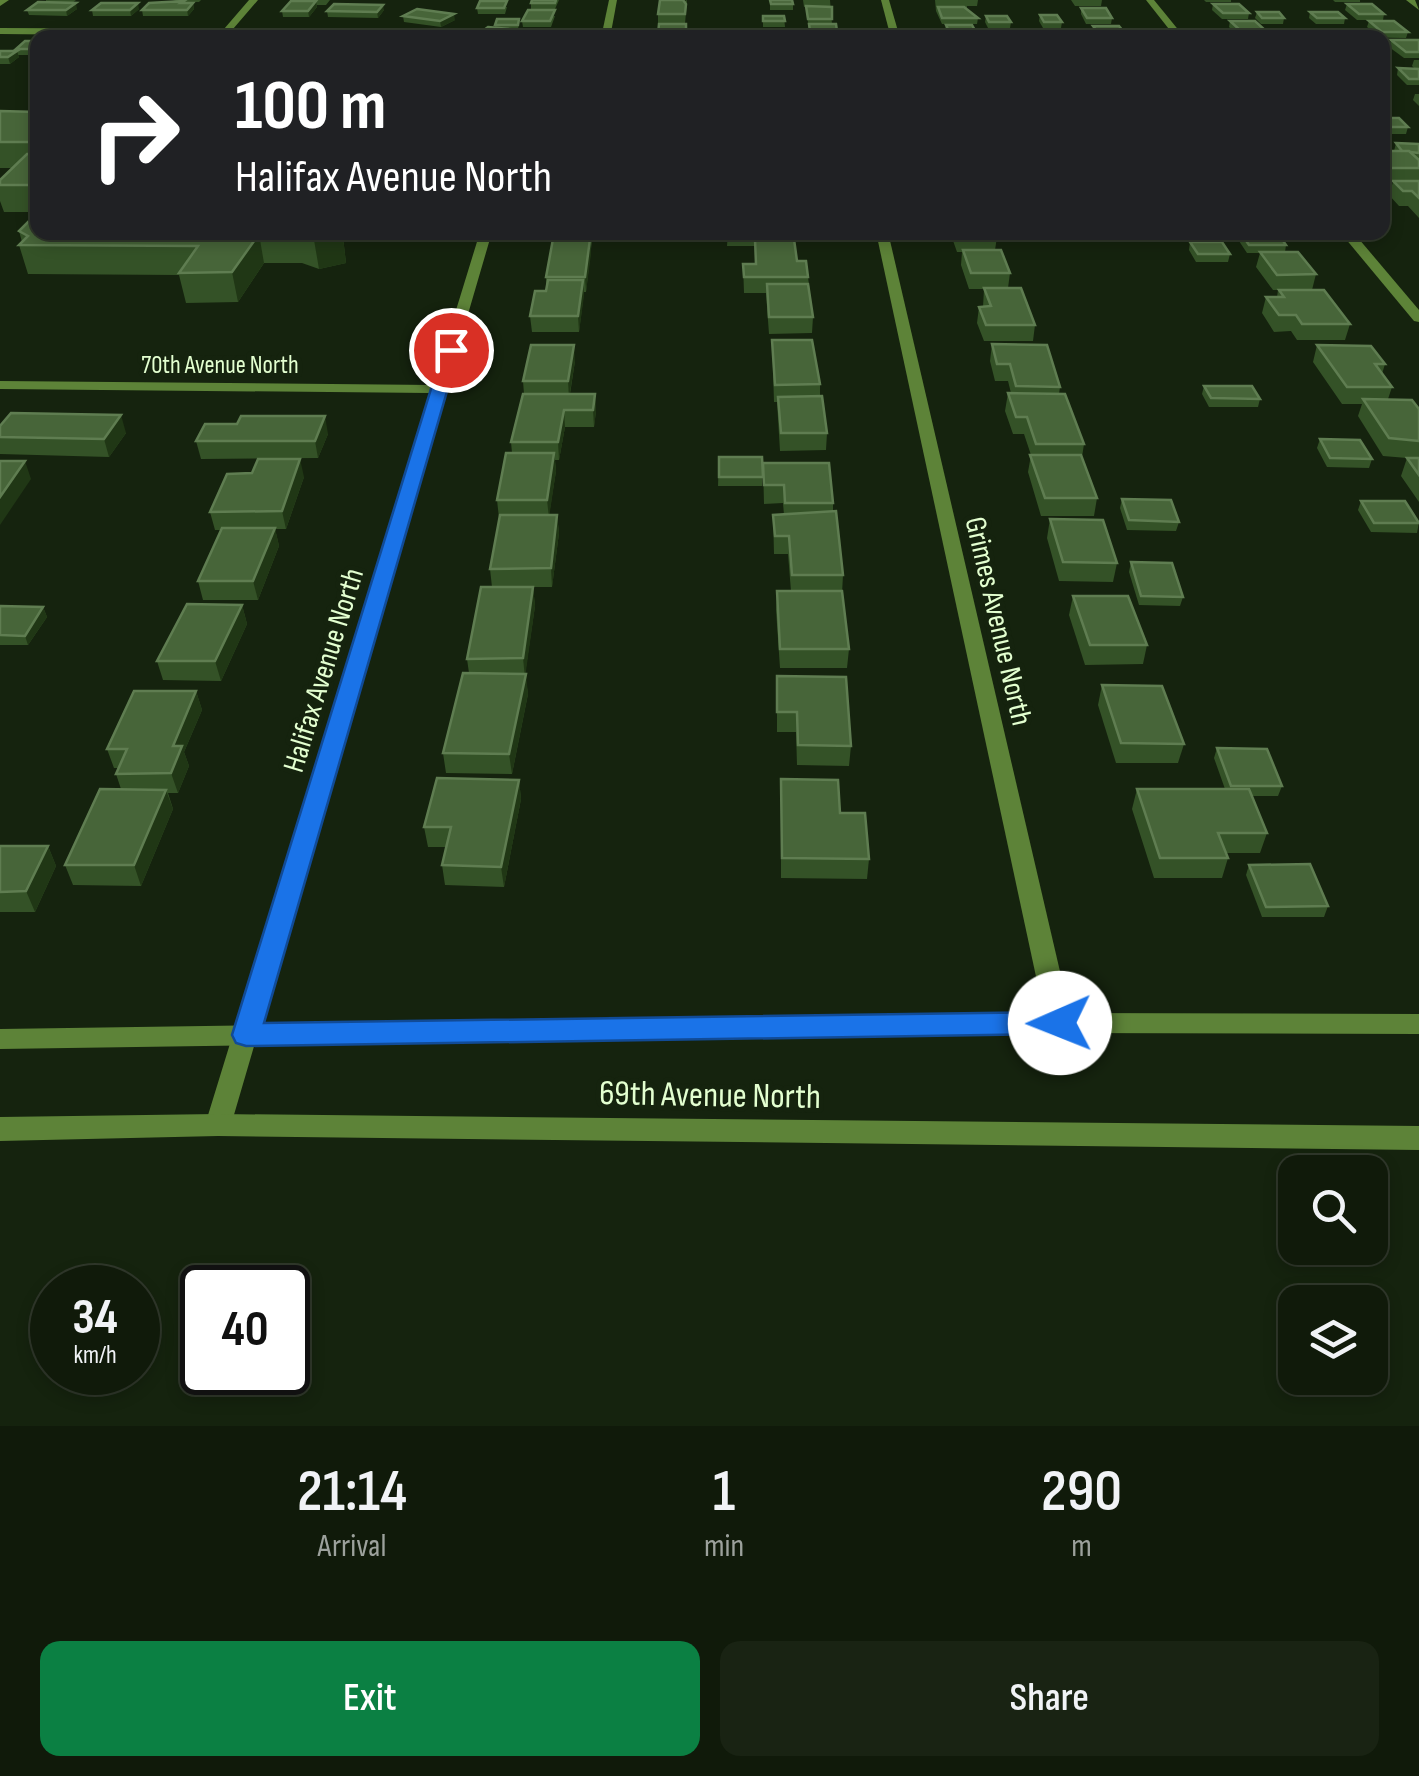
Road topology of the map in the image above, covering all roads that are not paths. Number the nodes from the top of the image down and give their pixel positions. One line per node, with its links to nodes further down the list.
1 (254, 0): 9 (street)
2 (613, 0): 10 (street)
3 (885, 0): 11 (street)
4 (1150, 0): 12 (street)
5 (1410, 0): 6 (street)
6 (1419, 7)
7 (0, 30): 8 (street)
8 (30, 30)
9 (228, 30)
10 (607, 30)
11 (894, 30)
12 (1174, 30)
13 (484, 240): 18 (street, Halifax Avenue North)
14 (884, 240): 19 (street, Grimes Avenue North)
15 (1353, 240): 16 (street)
16 (1419, 318)
17 (0, 386): 18 (street, 70th Avenue North)
18 (440, 388): 21 (street, Halifax Avenue North)
19 (1060, 1023): 20 (street, 69th Avenue North); 21 (street, 69th Avenue North)
20 (1419, 1024)
21 (246, 1035): 22 (street, 69th Avenue North); 23 (street, Halifax Avenue North)
22 (0, 1038)
23 (218, 1125): 24 (street, 69th Avenue North); 25 (street, 69th Avenue North)
24 (0, 1129)
25 (1419, 1138)

